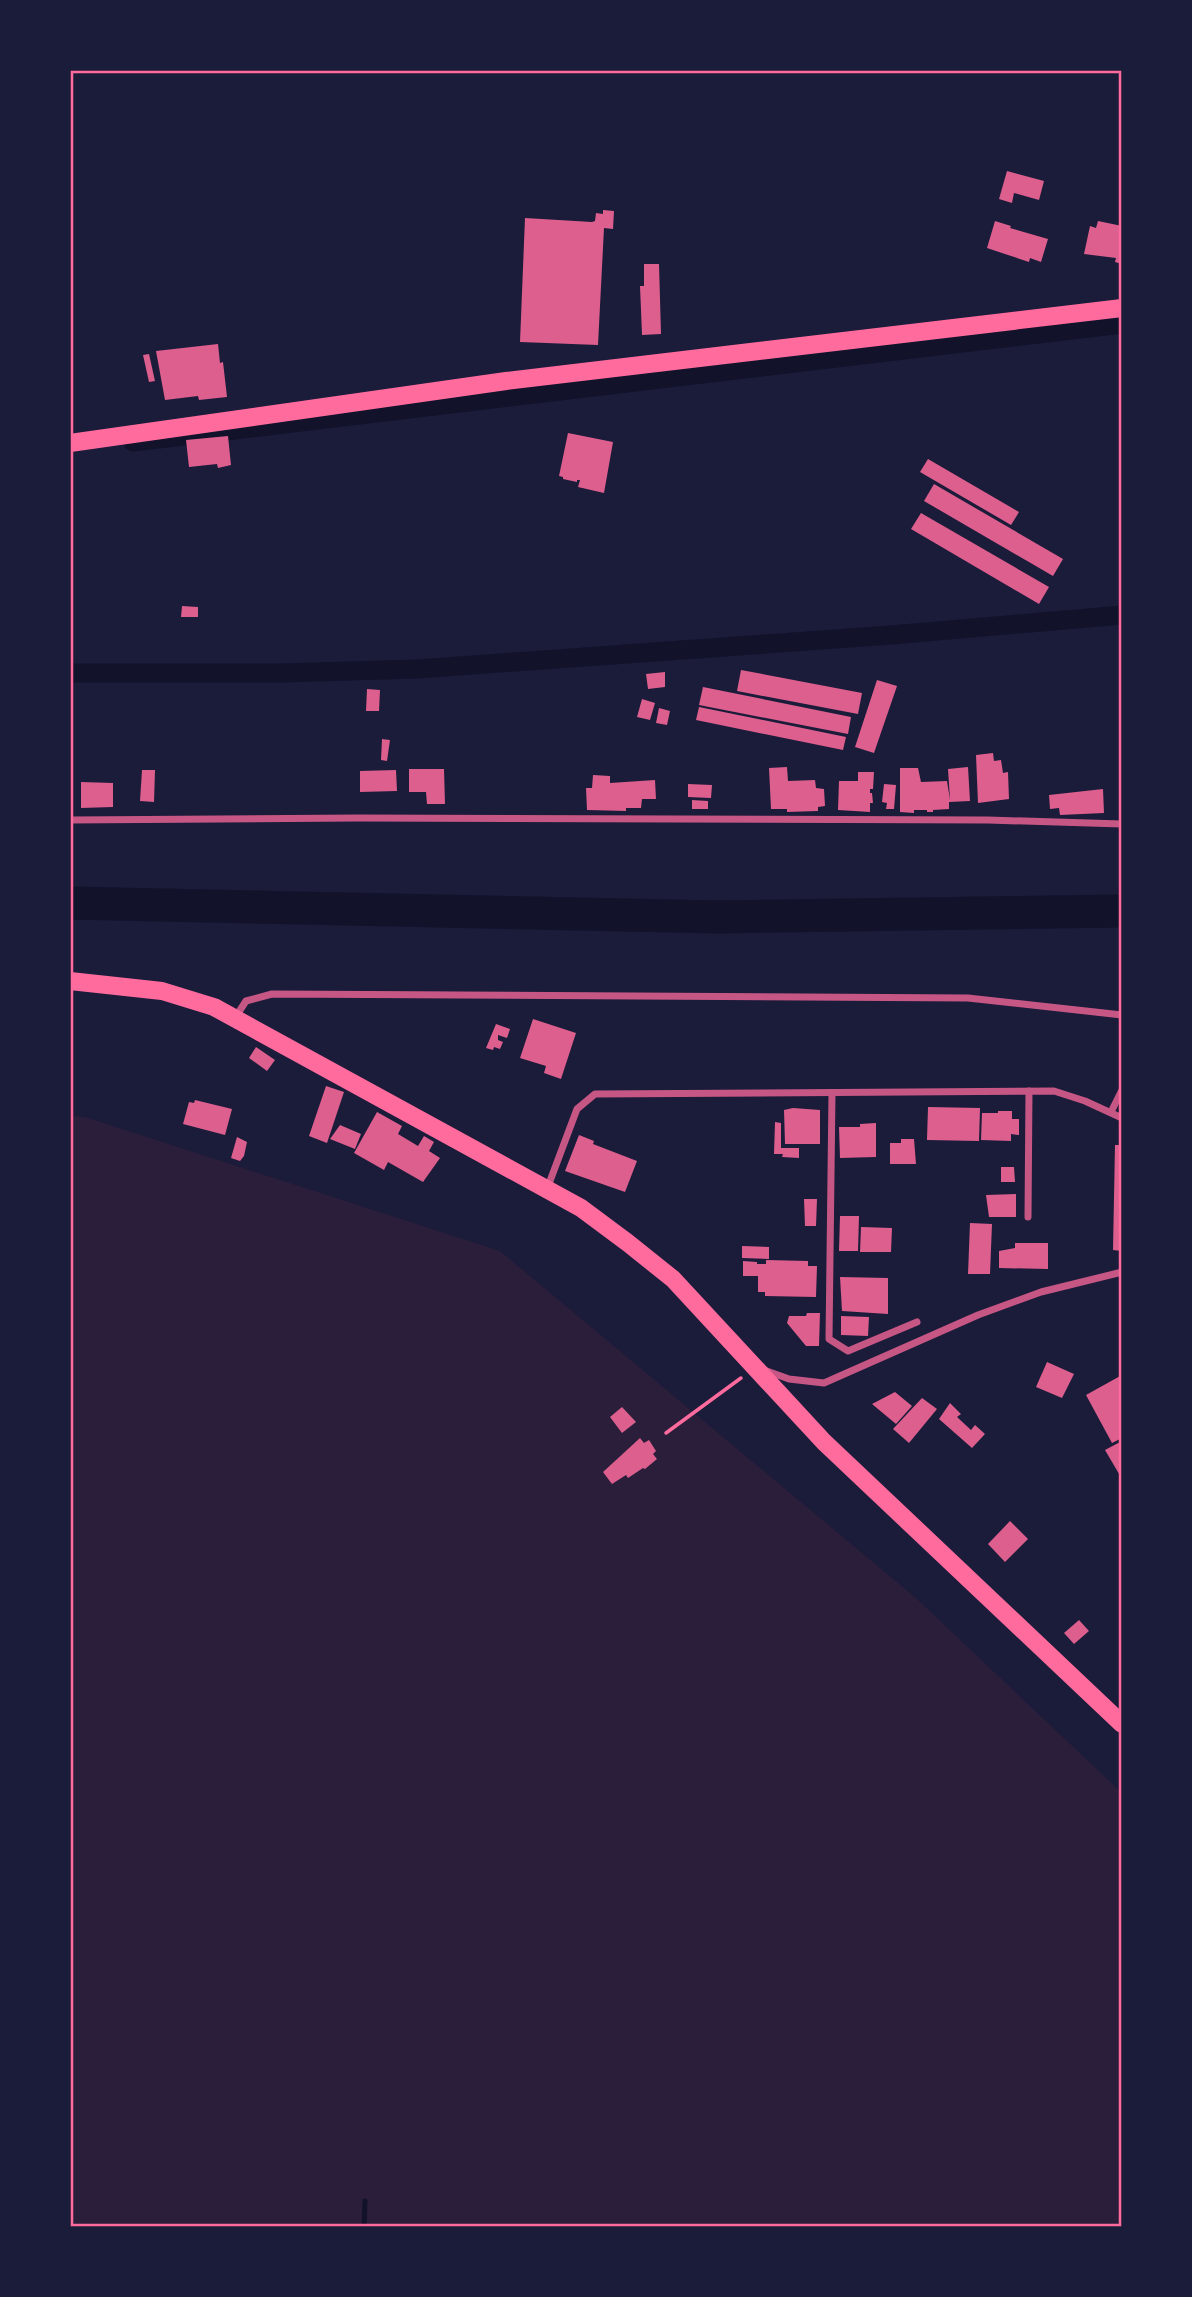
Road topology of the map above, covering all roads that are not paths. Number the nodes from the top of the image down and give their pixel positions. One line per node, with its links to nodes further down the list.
1 (1122, 308): 2 (main road)
2 (70, 443)
3 (70, 820): 4 (street)
4 (1122, 824)
5 (70, 981): 7 (main road)
6 (1122, 1015): 7 (street)
7 (235, 1018): 13 (main road)
8 (1122, 1090): 11 (street)
9 (1028, 1091): 10 (street); 11 (street); 14 (street)
10 (832, 1093): 13 (street); 16 (street)
11 (1111, 1112): 12 (street)
12 (1122, 1118)
13 (546, 1189): 17 (main road)
14 (1028, 1217)
15 (1122, 1272): 17 (street)
16 (917, 1322)
17 (755, 1368): 18 (main road)
18 (1122, 1724)

